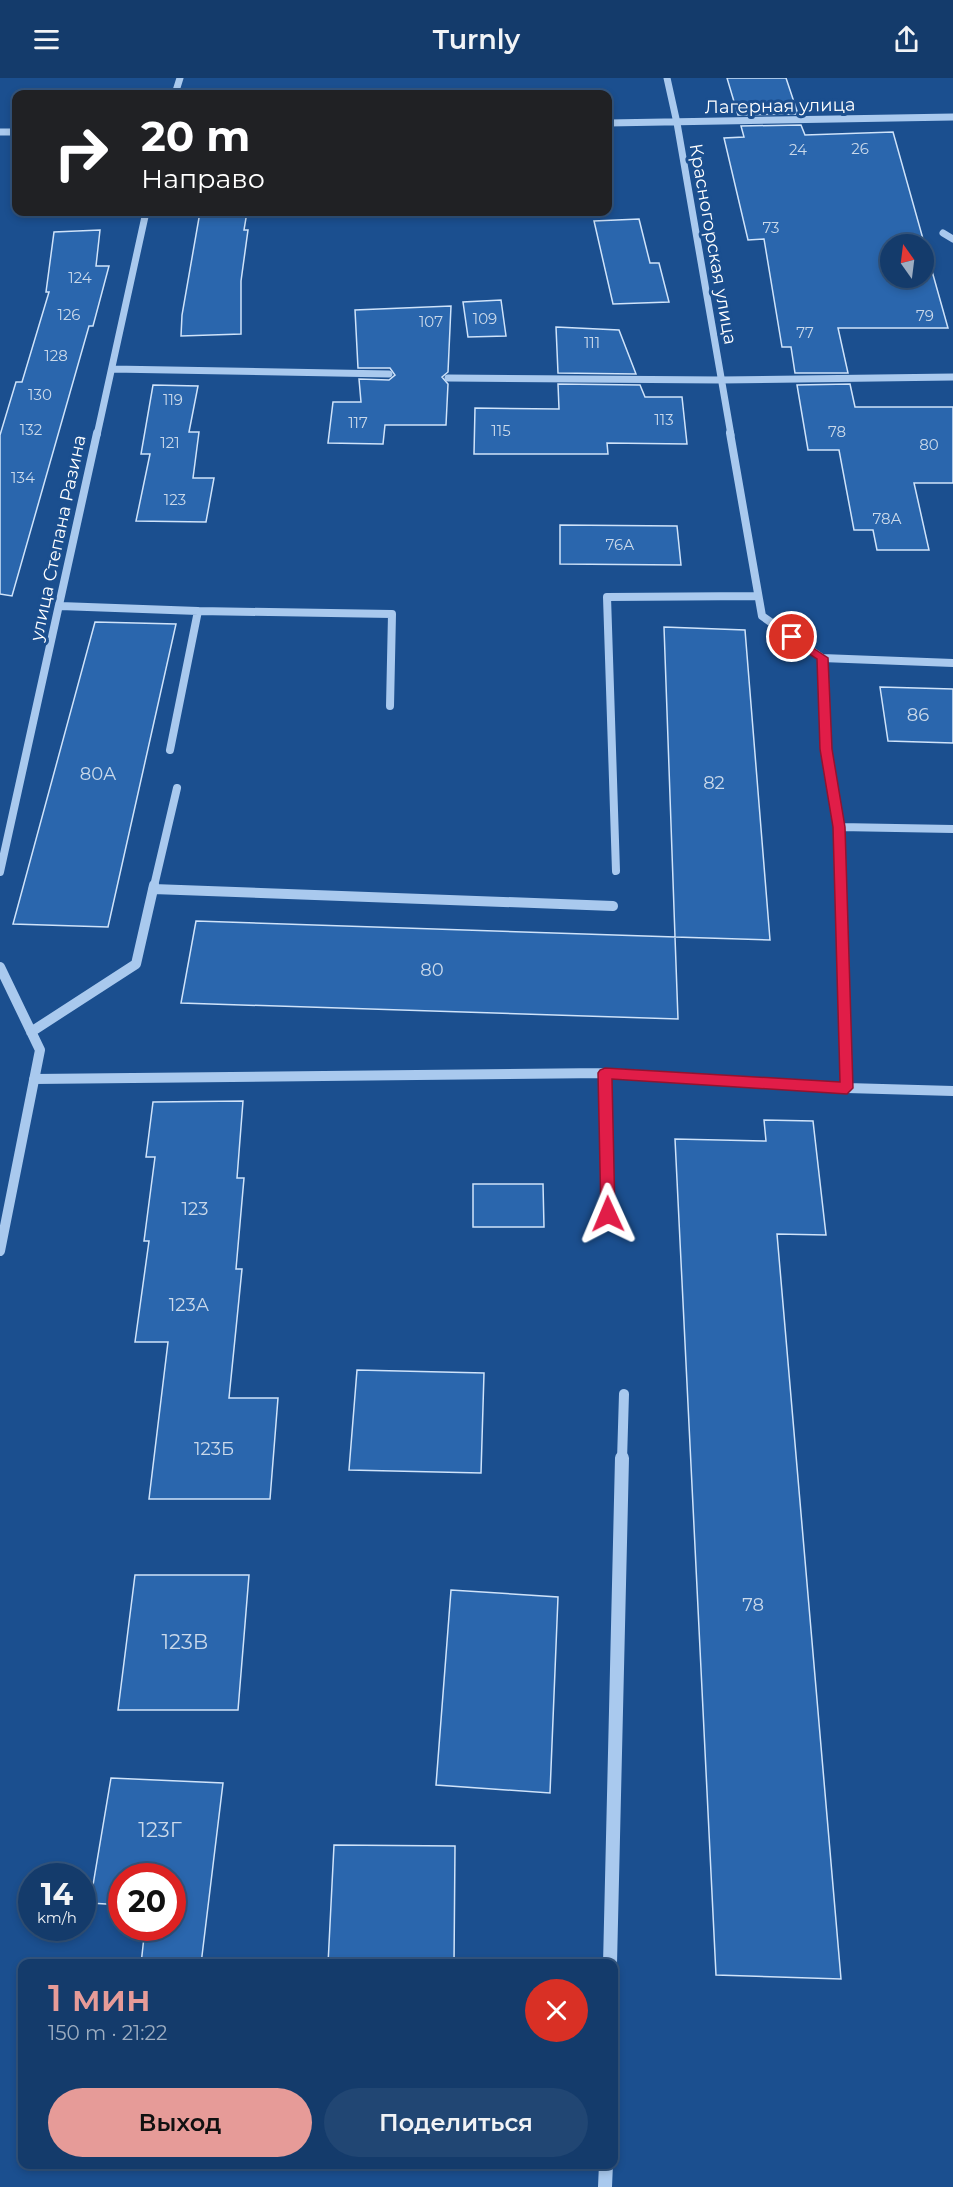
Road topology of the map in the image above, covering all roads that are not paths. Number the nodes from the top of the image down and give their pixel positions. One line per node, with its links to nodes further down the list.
1 (667, 78): 4 (street, Красногорская улица)
2 (953, 117): 4 (street, Лагерная улица)
3 (612, 123): 4 (street, Лагерная улица)
4 (677, 123): 12 (street, Красногорская улица)
5 (145, 216): 8 (street, улица Степана Разина)
6 (943, 234): 7 (street)
7 (953, 239)
8 (112, 369): 9 (street); 14 (street, улица Степана Разина)
9 (389, 374)
10 (953, 377): 12 (street)
11 (448, 378): 12 (street)
12 (721, 380): 13 (street, Красногорская улица)
13 (758, 596): 16 (street, Красногорская улица); 23 (street)
14 (60, 606): 15 (street); 24 (street, улица Степана Разина)
15 (198, 610): 18 (street); 19 (street)
16 (822, 658): 17 (street); 21 (street)
17 (953, 663)
18 (390, 706)
19 (170, 750)
20 (177, 788): 25 (street)
21 (839, 827): 22 (street); 31 (street)
22 (953, 829)
23 (616, 871)
24 (0, 872)
25 (153, 889): 26 (street); 28 (street)
26 (613, 906)
27 (0, 967): 28 (street)
28 (31, 1032): 30 (street)
29 (605, 1073): 30 (street); 31 (street); 33 (street)
30 (34, 1079): 34 (street)
31 (847, 1088): 32 (street)
32 (953, 1091)
33 (608, 1214)
34 (0, 1251)
35 (624, 1394): 36 (street)
36 (610, 1959)
37 (606, 2169): 38 (street)
38 (605, 2187)

